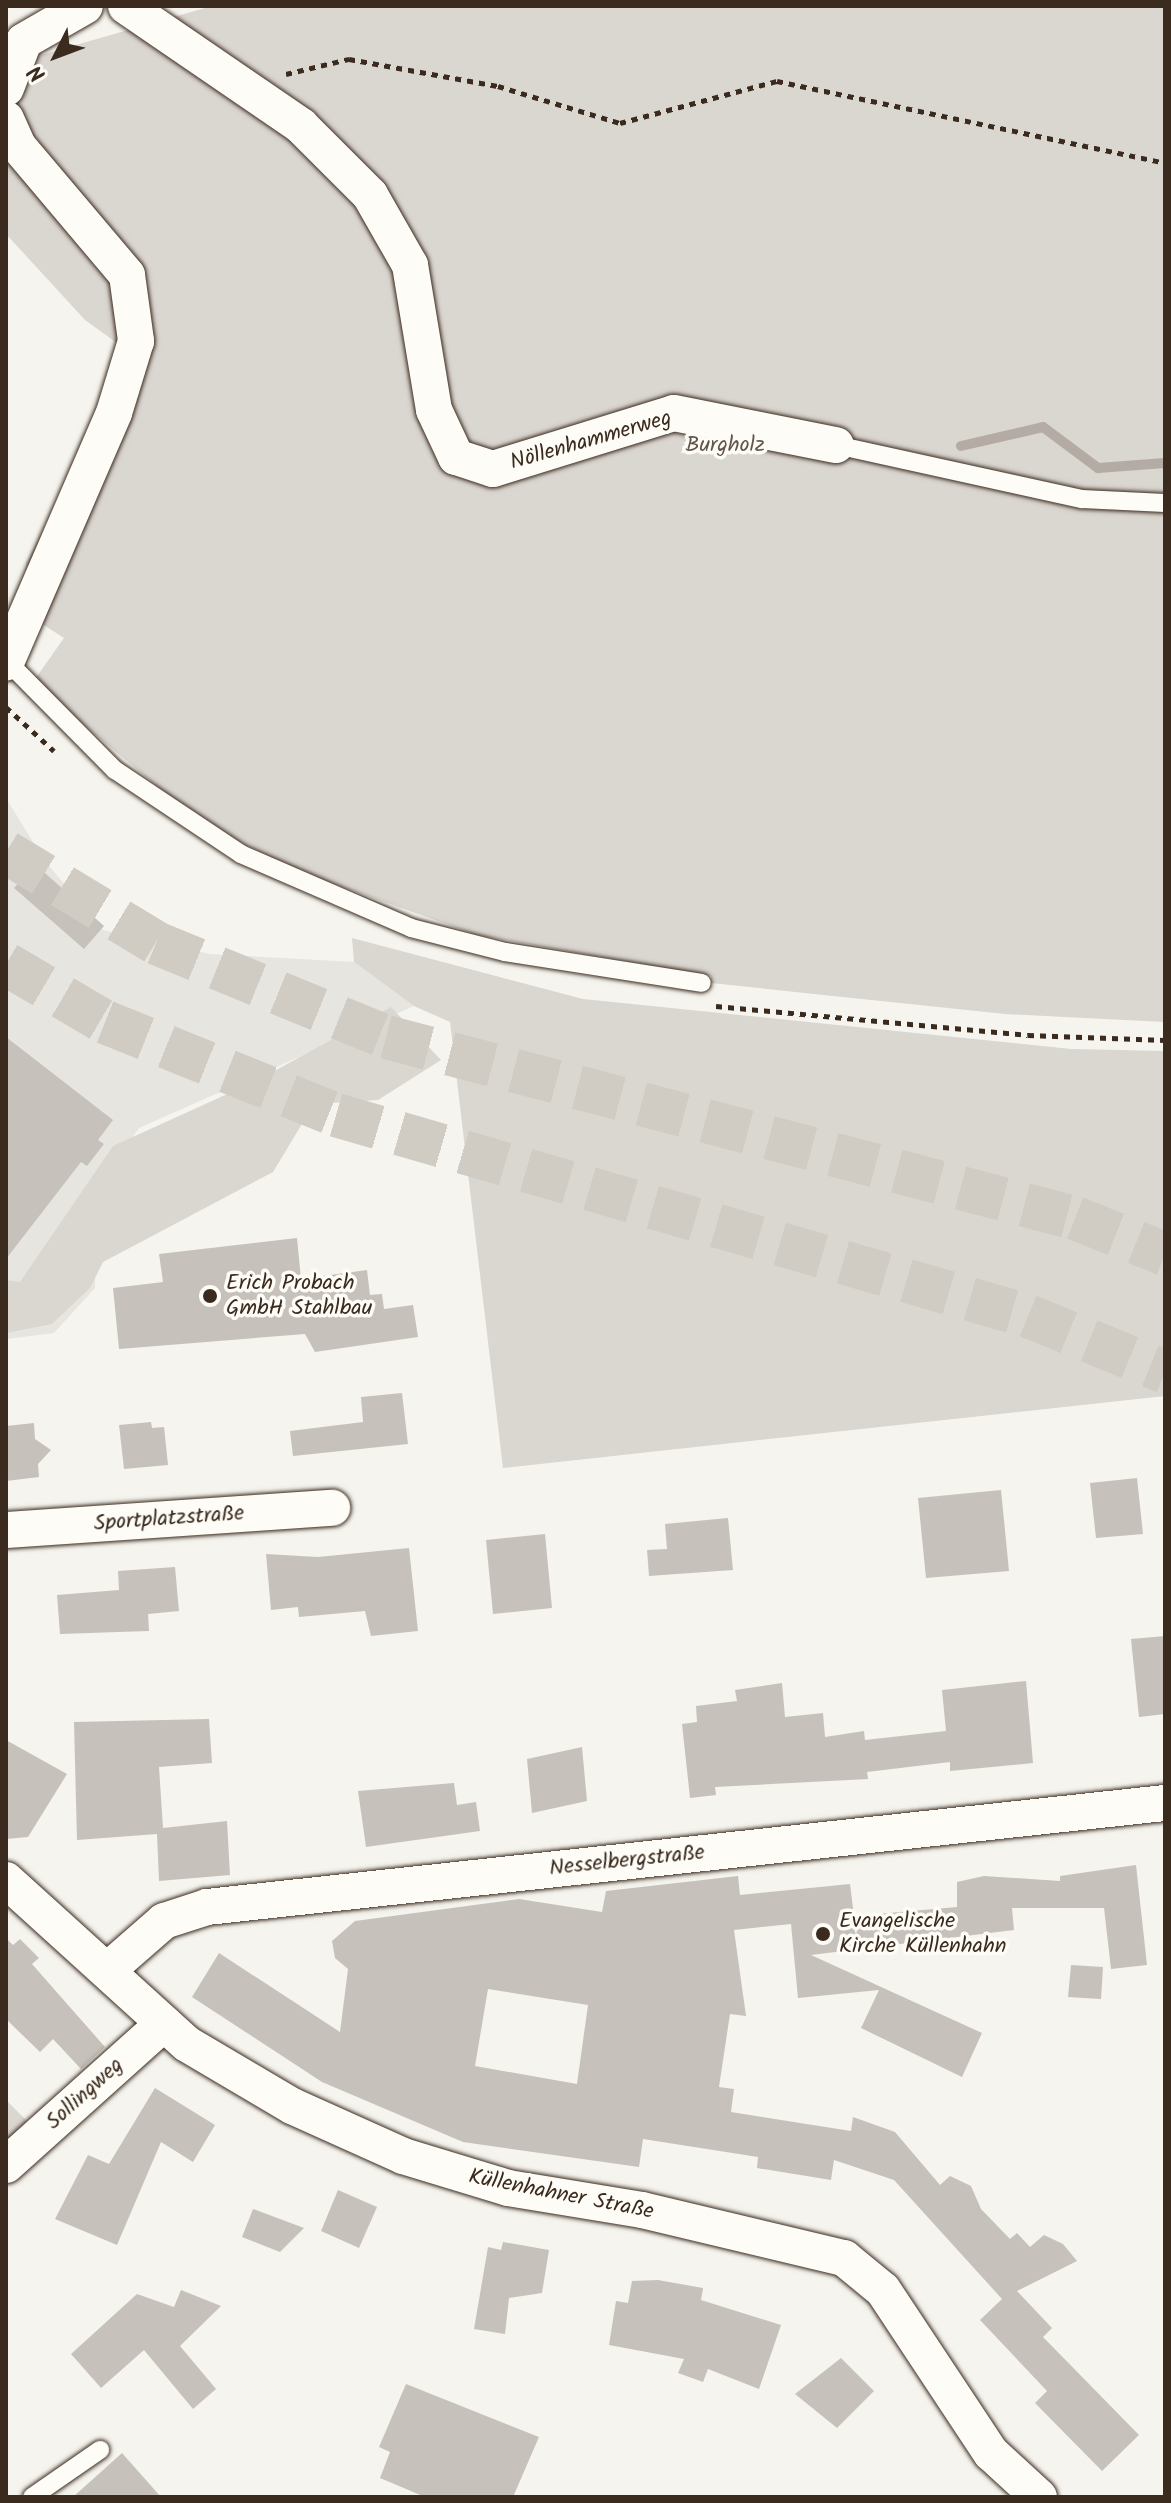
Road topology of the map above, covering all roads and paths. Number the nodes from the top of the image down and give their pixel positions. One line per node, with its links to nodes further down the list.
1 (85, 6): 4 (street)
2 (126, 6): 3 (street, Nöllenhammerweg)
3 (245, 84): 6 (path); 7 (street, Nöllenhammerweg)
4 (6, 88)
5 (6, 119): 9 (street)
6 (1165, 163)
7 (836, 445): 8 (lane, Nöllenhammerweg)
8 (1165, 503)
9 (6, 661): 12 (lane)
10 (6, 707): 11 (path)
11 (30, 730)
12 (702, 983)
13 (332, 1508): 14 (street, Sportplatzstraße)
14 (6, 1530)
15 (1165, 1803): 17 (street, Nesselbergstraße)
16 (6, 1880): 17 (street, Küllenhahner Straße)
17 (109, 1969): 18 (street, Küllenhahner Straße)
18 (164, 2023): 19 (street, Sollingweg); 22 (street, Küllenhahner Straße)
19 (6, 2165)
20 (100, 2450): 21 (lane)
21 (32, 2497)
22 (1039, 2497)

